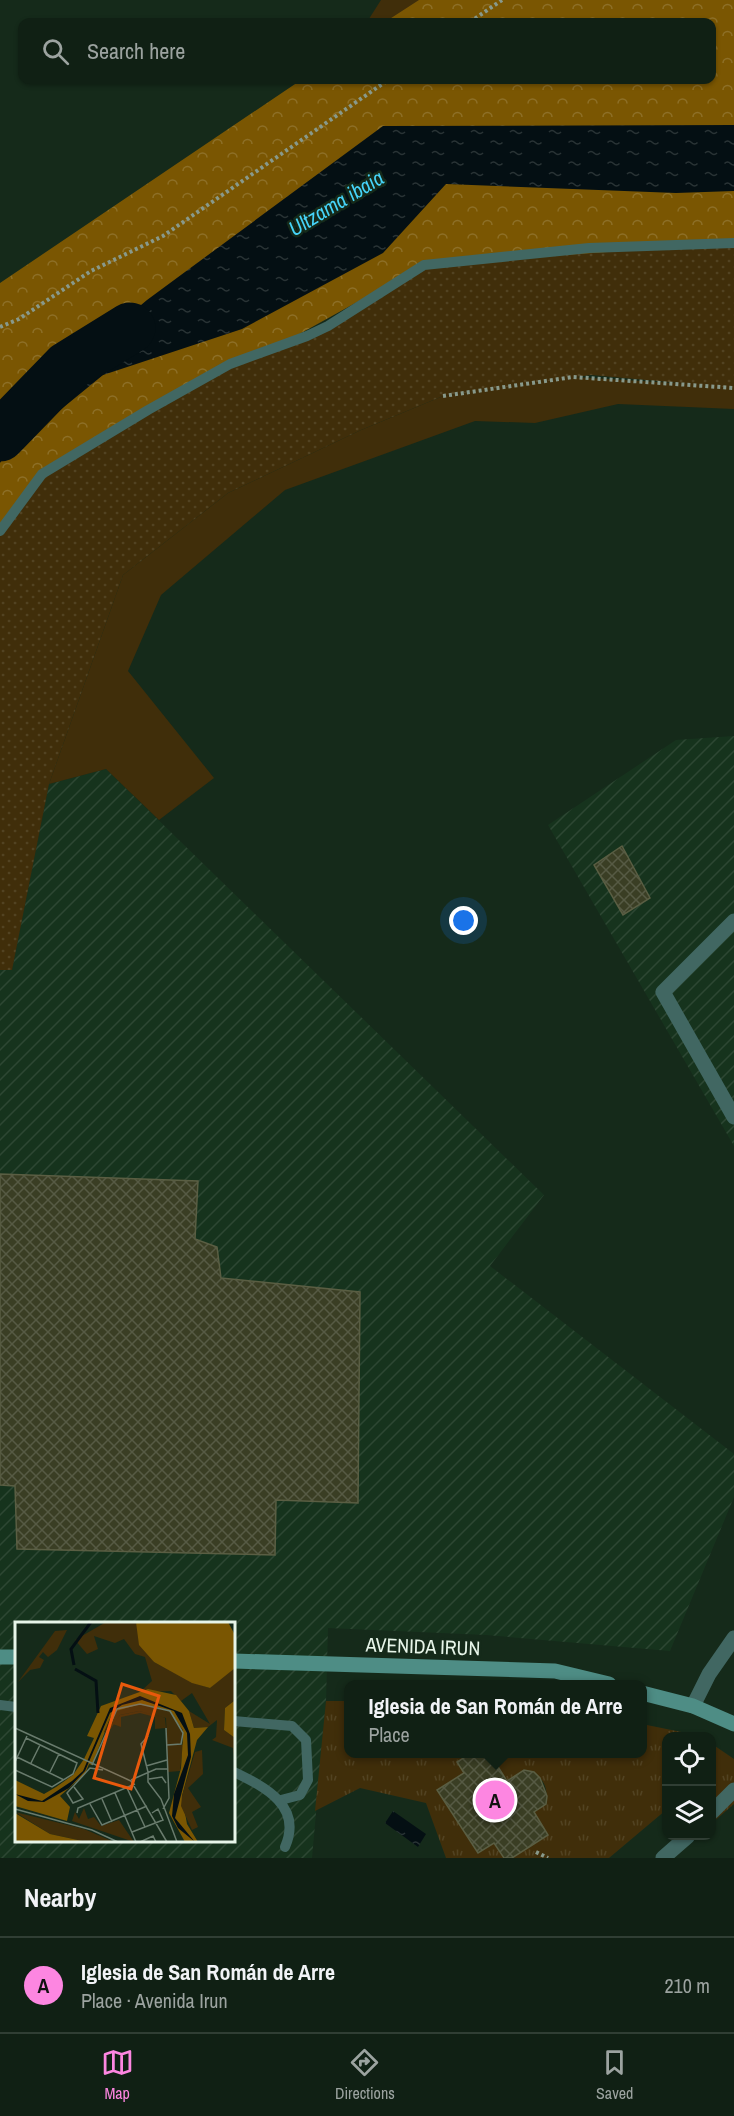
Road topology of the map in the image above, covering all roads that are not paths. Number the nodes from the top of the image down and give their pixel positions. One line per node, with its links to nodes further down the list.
1 (734, 243): 2 (lane)
2 (0, 531)
3 (734, 921): 4 (street)
4 (734, 1118)
5 (734, 1638): 10 (street)
6 (236, 1661): 7 (street, AVENIDA IRUN)
7 (592, 1680)
8 (647, 1694): 10 (street)
9 (0, 1705): 11 (lane)
10 (693, 1706): 13 (street)
11 (15, 1707)
12 (236, 1721): 16 (lane)
13 (734, 1724)
14 (236, 1773): 16 (lane)
15 (734, 1790): 17 (street)
16 (281, 1800): 19 (lane)
17 (716, 1807)
18 (683, 1840): 20 (street)
19 (285, 1847)
20 (663, 1858)

